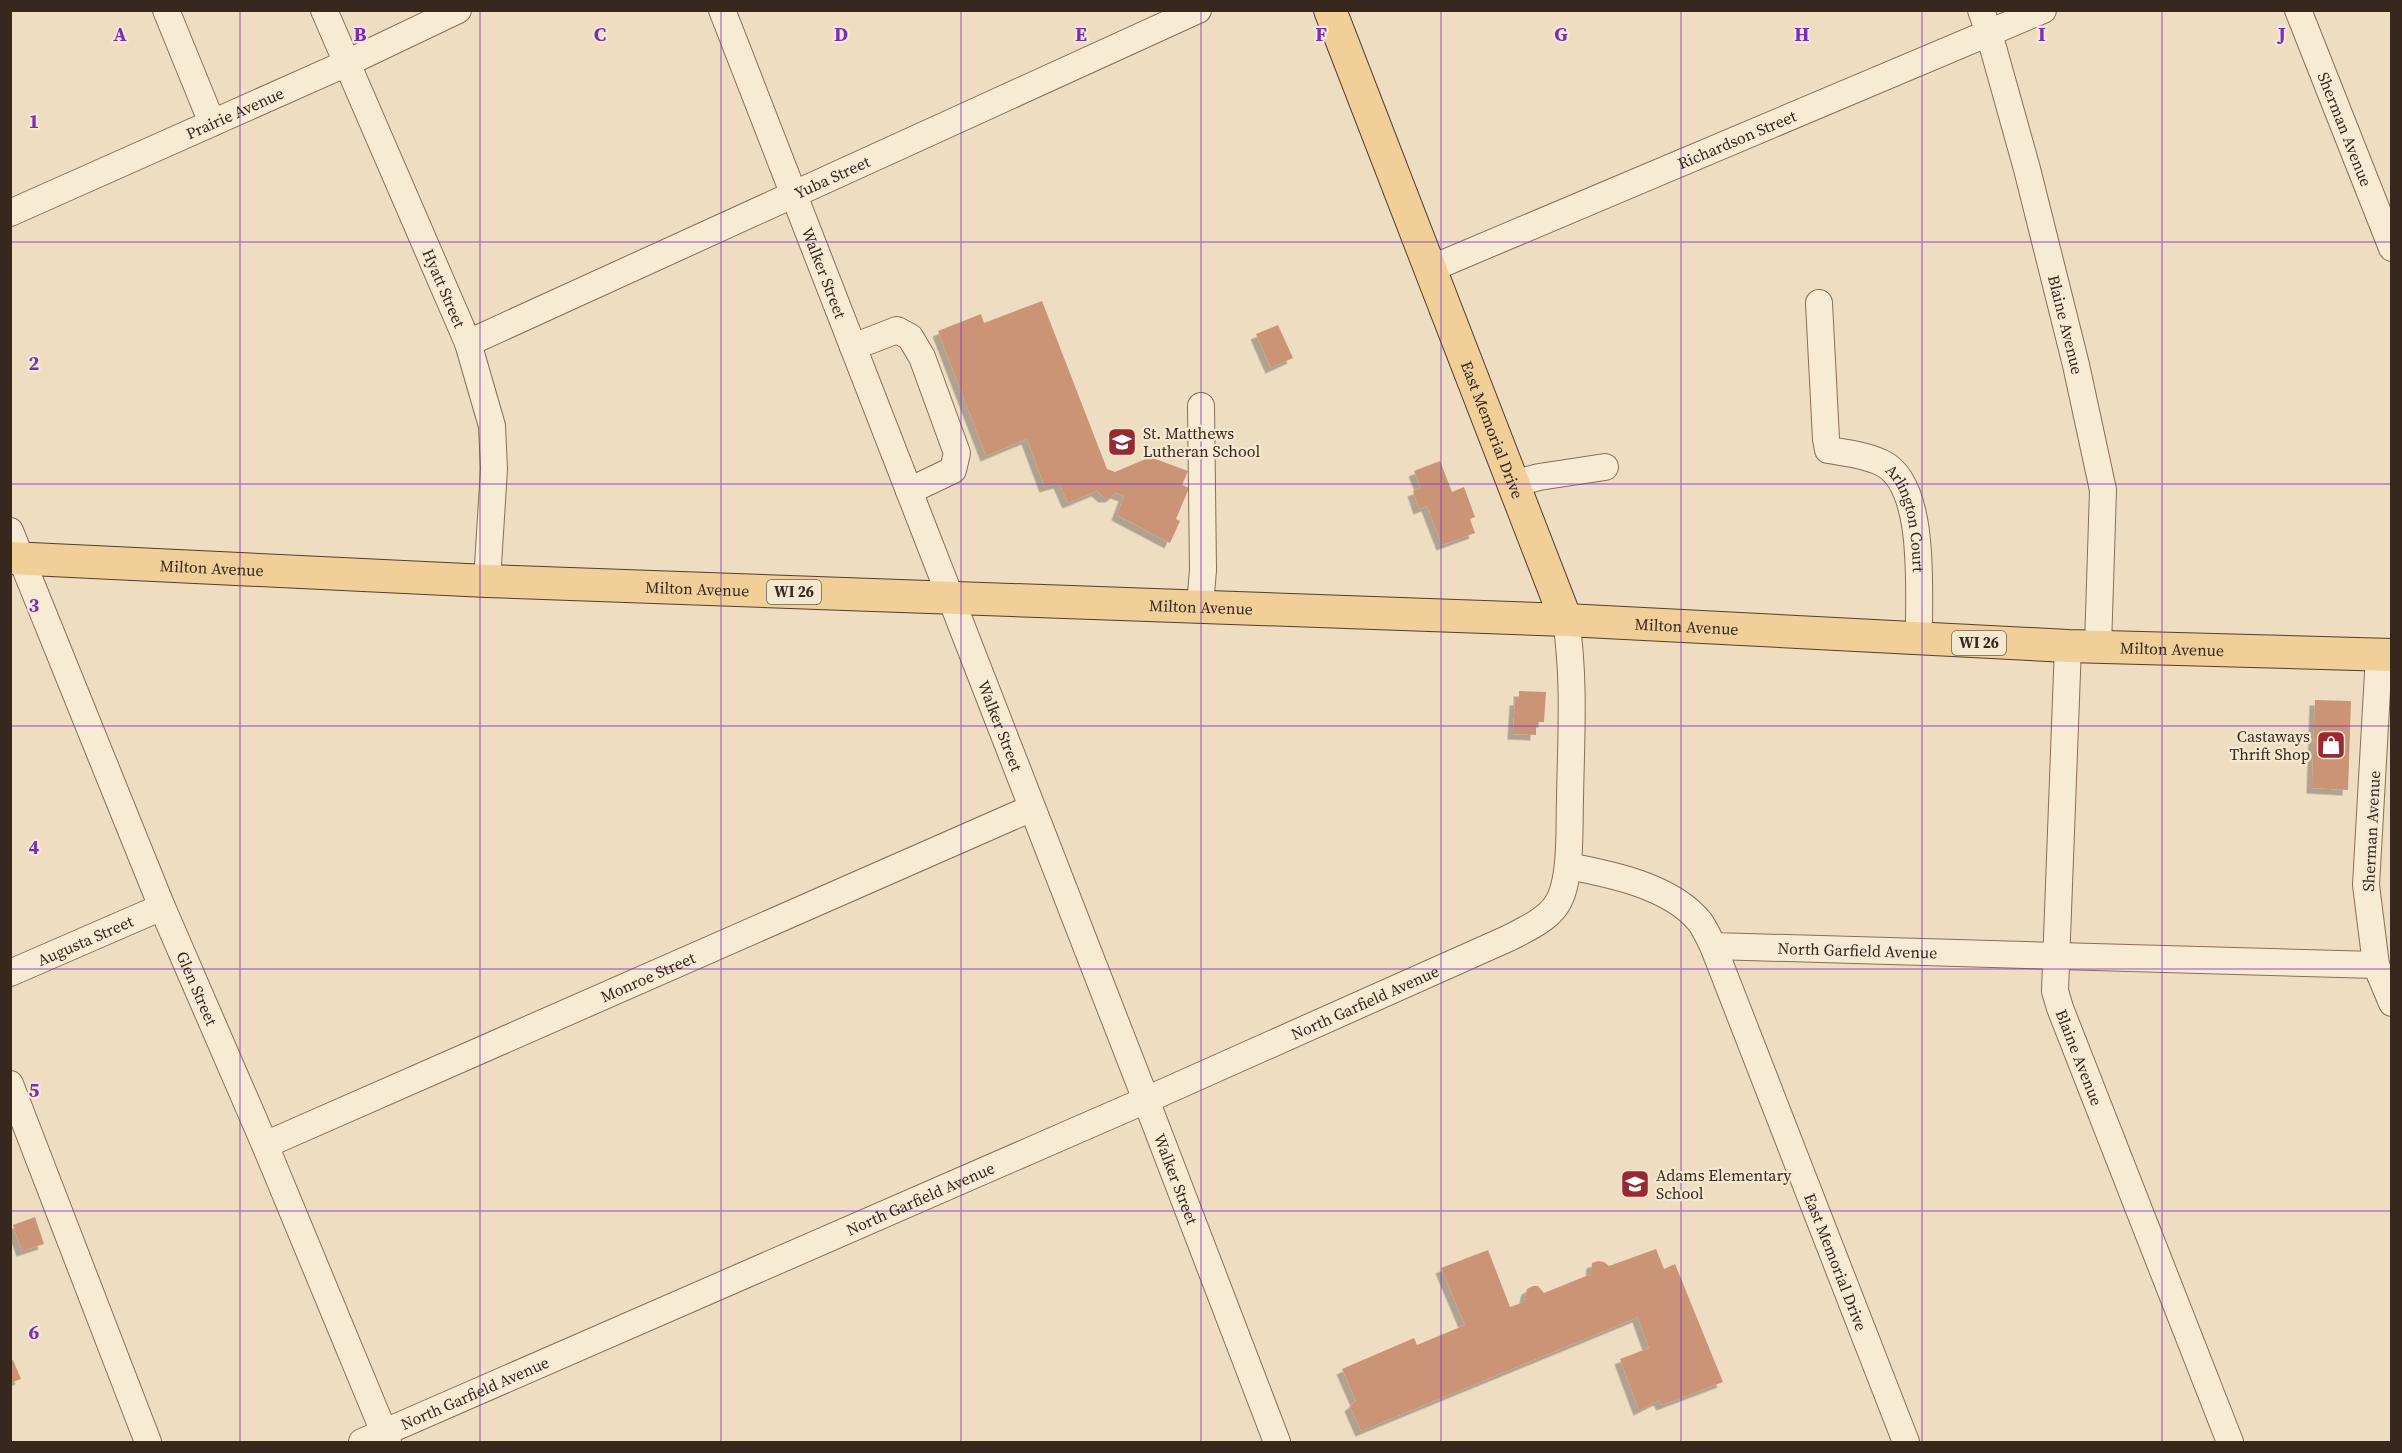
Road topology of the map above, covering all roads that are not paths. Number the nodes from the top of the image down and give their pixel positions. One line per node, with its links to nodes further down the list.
1 (166, 10): 11 (street)
2 (324, 10): 10 (street, Hyatt Street)
3 (458, 10): 10 (street, Prairie Avenue)
4 (722, 10): 12 (street, Walker Street)
5 (1198, 10): 12 (street, Yuba Street)
6 (1330, 10): 15 (main road, East Memorial Drive)
7 (2043, 10): 9 (street, Richardson Street)
8 (2298, 10): 14 (street, Sherman Avenue)
9 (1985, 22): 15 (street, Richardson Street); 29 (street, Blaine Avenue)
10 (347, 63): 11 (street, Prairie Avenue); 17 (street, Hyatt Street)
11 (212, 123): 13 (street, Prairie Avenue)
12 (793, 195): 17 (street, Yuba Street); 18 (street, Walker Street)
13 (10, 213)
14 (2391, 248)
15 (1430, 268): 21 (main road, East Memorial Drive)
16 (1819, 303): 28 (street, Arlington Court)
17 (468, 343): 24 (street, Hyatt Street)
18 (853, 347): 22 (street, Walker Street); 22 (street)
19 (1201, 406): 26 (street)
20 (1605, 467): 21 (street)
21 (1513, 484): 27 (main road, East Memorial Drive)
22 (909, 491): 25 (street, Walker Street)
23 (14, 549): 24 (main road, Milton Avenue / WI 26); 33 (street, Glen Street)
24 (487, 581): 25 (main road, Milton Avenue / WI 26)
25 (951, 597): 26 (main road, Milton Avenue / WI 26); 31 (street, Walker Street)
26 (1200, 606): 27 (main road, Milton Avenue / WI 26)
27 (1566, 620): 28 (main road, Milton Avenue / WI 26); 32 (street, East Memorial Drive)
28 (1919, 640): 29 (main road, Milton Avenue / WI 26)
29 (2083, 646): 30 (main road, Milton Avenue / WI 26); 35 (street, Blaine Avenue)
30 (2385, 655): 36 (street, Sherman Avenue)
31 (1032, 808): 40 (street, Walker Street); 41 (street, Monroe Street)
32 (1568, 866): 34 (street); 40 (street, North Garfield Avenue)
33 (162, 907): 37 (street, Augusta Street); 41 (street, Glen Street)
34 (1713, 946): 35 (street, North Garfield Avenue); 45 (street, East Memorial Drive)
35 (2055, 954): 36 (street, North Garfield Avenue); 46 (street, Blaine Avenue)
36 (2376, 965): 38 (street, Sherman Avenue)
37 (10, 973)
38 (2391, 1003)
39 (10, 1084): 43 (street)
40 (1146, 1100): 42 (street, North Garfield Avenue); 44 (street, Walker Street)
41 (265, 1145): 42 (street, Glen Street)
42 (378, 1439)
43 (148, 1443)
44 (1277, 1443)
45 (1906, 1443)
46 (2230, 1443)

